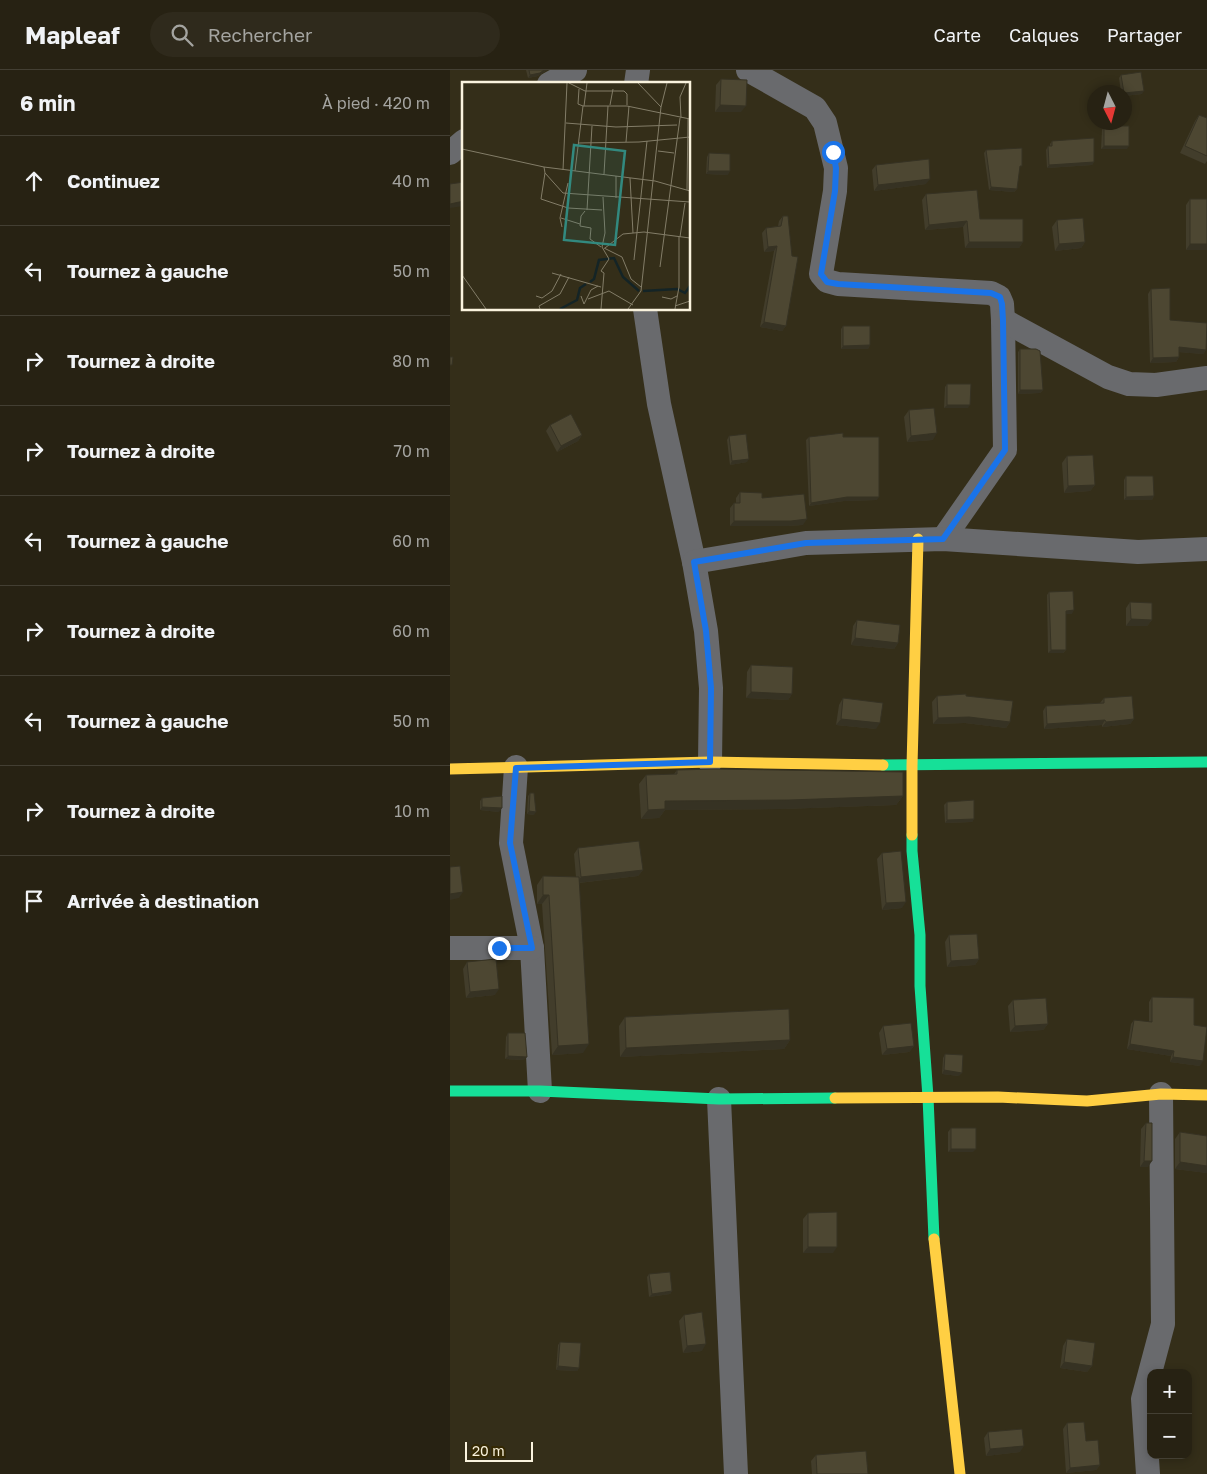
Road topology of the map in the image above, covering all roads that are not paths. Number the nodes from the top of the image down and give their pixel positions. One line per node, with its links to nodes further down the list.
1 (575, 70): 3 (street)
2 (748, 70): 7 (street)
3 (553, 82)
4 (462, 143): 5 (street)
5 (450, 152)
6 (645, 310): 12 (street)
7 (1003, 320): 8 (street); 10 (street)
8 (1207, 378)
9 (918, 539): 10 (street); 12 (street); 15 (street)
10 (943, 539): 11 (street)
11 (1207, 549)
12 (694, 562): 13 (street)
13 (710, 762): 15 (street); 16 (street)
14 (1207, 762): 15 (street)
15 (912, 766): 24 (street)
16 (516, 768): 17 (street); 19 (street)
17 (450, 769)
18 (450, 948): 19 (street)
19 (532, 948): 21 (street)
20 (450, 1091): 21 (street)
21 (540, 1091): 25 (street)
22 (1161, 1094): 23 (street); 24 (street); 28 (street)
23 (1207, 1095)
24 (928, 1097): 25 (street); 27 (street)
25 (718, 1099): 26 (street)
26 (736, 1474)
27 (960, 1474)
28 (1148, 1474)

